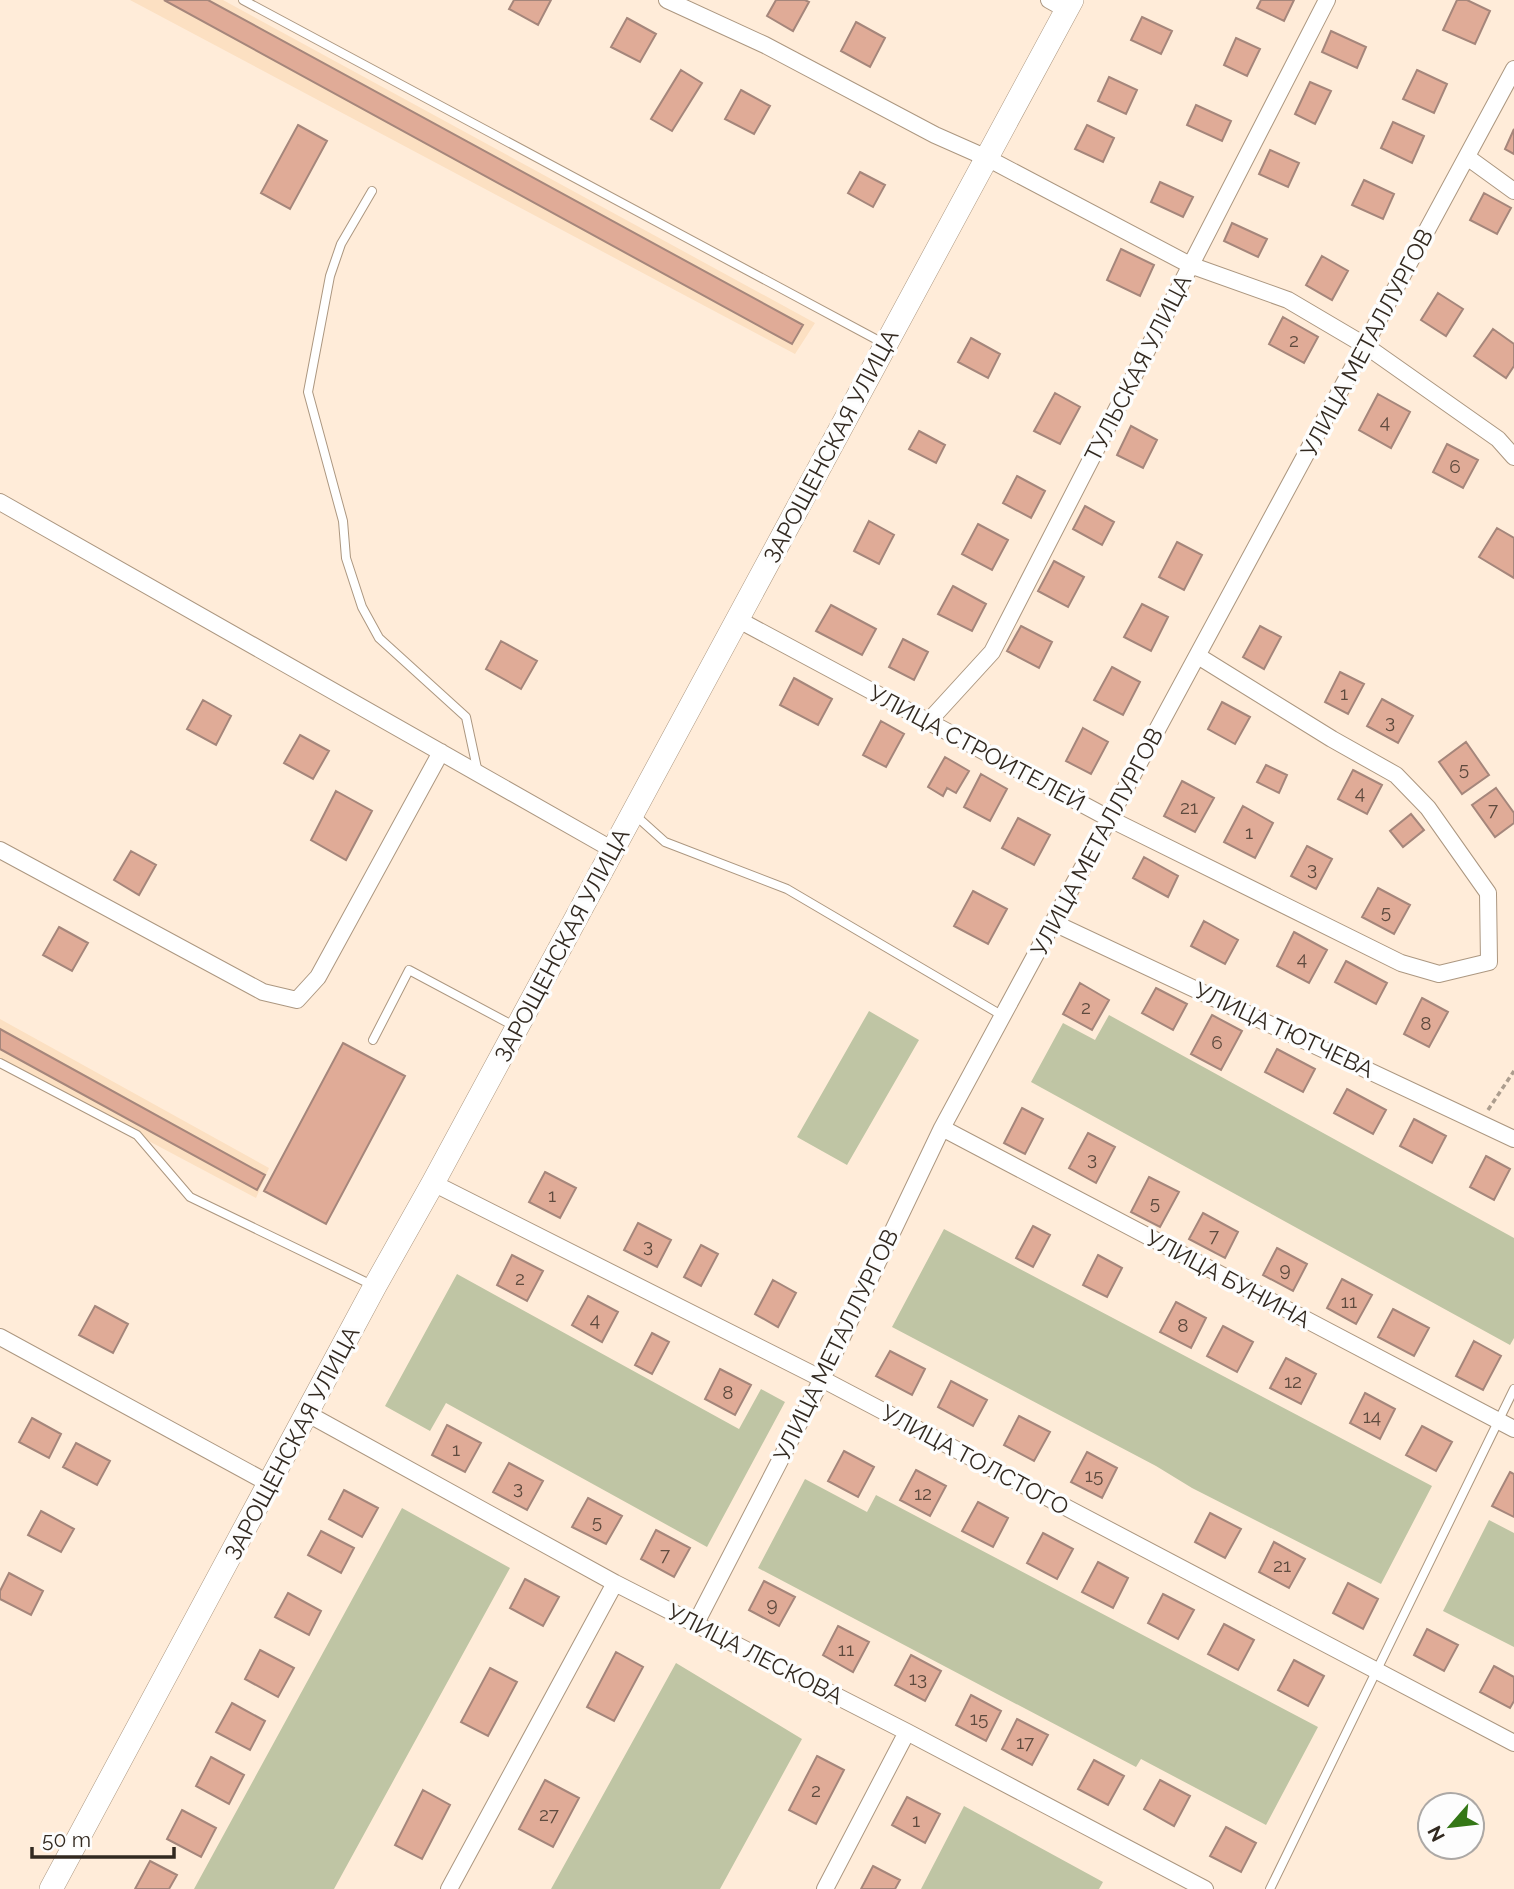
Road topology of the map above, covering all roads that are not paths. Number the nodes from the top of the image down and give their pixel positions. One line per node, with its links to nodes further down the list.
1 (243, 0): 11 (lane)
2 (667, 0): 7 (street)
3 (1327, 0): 10 (street, ТУЛЬСКАЯ УЛИЦА)
4 (1062, 3): 7 (street, ЗАРОЩЕНСКАЯ УЛИЦА)
5 (1514, 69): 6 (street, УЛИЦА МЕТАЛЛУРГОВ)
6 (1467, 157): 9 (street); 12 (street, УЛИЦА МЕТАЛЛУРГОВ)
7 (987, 158): 10 (street); 11 (street, ЗАРОЩЕНСКАЯ УЛИЦА)
8 (372, 191): 19 (lane)
9 (1514, 191)
10 (1190, 265): 12 (street); 17 (street, ТУЛЬСКАЯ УЛИЦА)
11 (886, 345): 15 (street, ЗАРОЩЕНСКАЯ УЛИЦА)
12 (1366, 346): 13 (street); 16 (street, УЛИЦА МЕТАЛЛУРГОВ)
13 (1514, 457)
14 (0, 502): 18 (street)
15 (737, 619): 17 (street, УЛИЦА СТРОИТЕЛЕЙ); 20 (street, ЗАРОЩЕНСКАЯ УЛИЦА)
16 (1198, 656): 21 (street, УЛИЦА МЕТАЛЛУРГОВ); 21 (street, УЛИЦА СТРОИТЕЛЕЙ)
17 (928, 722): 21 (street, УЛИЦА СТРОИТЕЛЕЙ)
18 (441, 752): 19 (street); 23 (street)
19 (478, 773): 22 (street)
20 (633, 813): 22 (street, ЗАРОЩЕНСКАЯ УЛИЦА); 25 (lane)
21 (1110, 819): 24 (street, УЛИЦА МЕТАЛЛУРГОВ)
22 (613, 849): 26 (street, ЗАРОЩЕНСКАЯ УЛИЦА)
23 (0, 850)
24 (1054, 923): 25 (street, УЛИЦА МЕТАЛЛУРГОВ); 30 (street, УЛИЦА ТЮТЧЕВА)
25 (1003, 1016): 29 (street, УЛИЦА МЕТАЛЛУРГОВ)
26 (517, 1028): 27 (lane); 31 (street, ЗАРОЩЕНСКАЯ УЛИЦА)
27 (373, 1040)
28 (0, 1063): 32 (lane)
29 (942, 1129): 34 (street, УЛИЦА МЕТАЛЛУРГОВ); 37 (street, УЛИЦА БУНИНА)
30 (1514, 1139)
31 (433, 1183): 32 (street, ЗАРОЩЕНСКАЯ УЛИЦА); 34 (street, УЛИЦА ТОЛСТОГО)
32 (375, 1286): 36 (street, ЗАРОЩЕНСКАЯ УЛИЦА)
33 (0, 1337): 39 (street)
34 (822, 1379): 41 (street, УЛИЦА МЕТАЛЛУРГОВ); 42 (street, УЛИЦА ТОЛСТОГО)
35 (1514, 1389): 37 (lane)
36 (308, 1414): 39 (street, ЗАРОЩЕНСКАЯ УЛИЦА); 40 (street, УЛИЦА ЛЕСКОВА)
37 (1497, 1420): 38 (street, УЛИЦА БУНИНА); 42 (lane)
38 (1514, 1429)
39 (270, 1484): 46 (street, ЗАРОЩЕНСКАЯ УЛИЦА)
40 (615, 1583): 41 (street, УЛИЦА ЛЕСКОВА); 47 (street)
41 (696, 1623): 43 (street, УЛИЦА ЛЕСКОВА)
42 (1375, 1670): 44 (street, УЛИЦА ТОЛСТОГО); 50 (lane)
43 (907, 1732): 45 (street, УЛИЦА ЛЕСКОВА); 48 (street)
44 (1514, 1743)
45 (1187, 1885): 49 (street, УЛИЦА ЛЕСКОВА)
46 (51, 1889)
47 (449, 1889)
48 (825, 1889)
49 (1205, 1889)
50 (1270, 1889)

